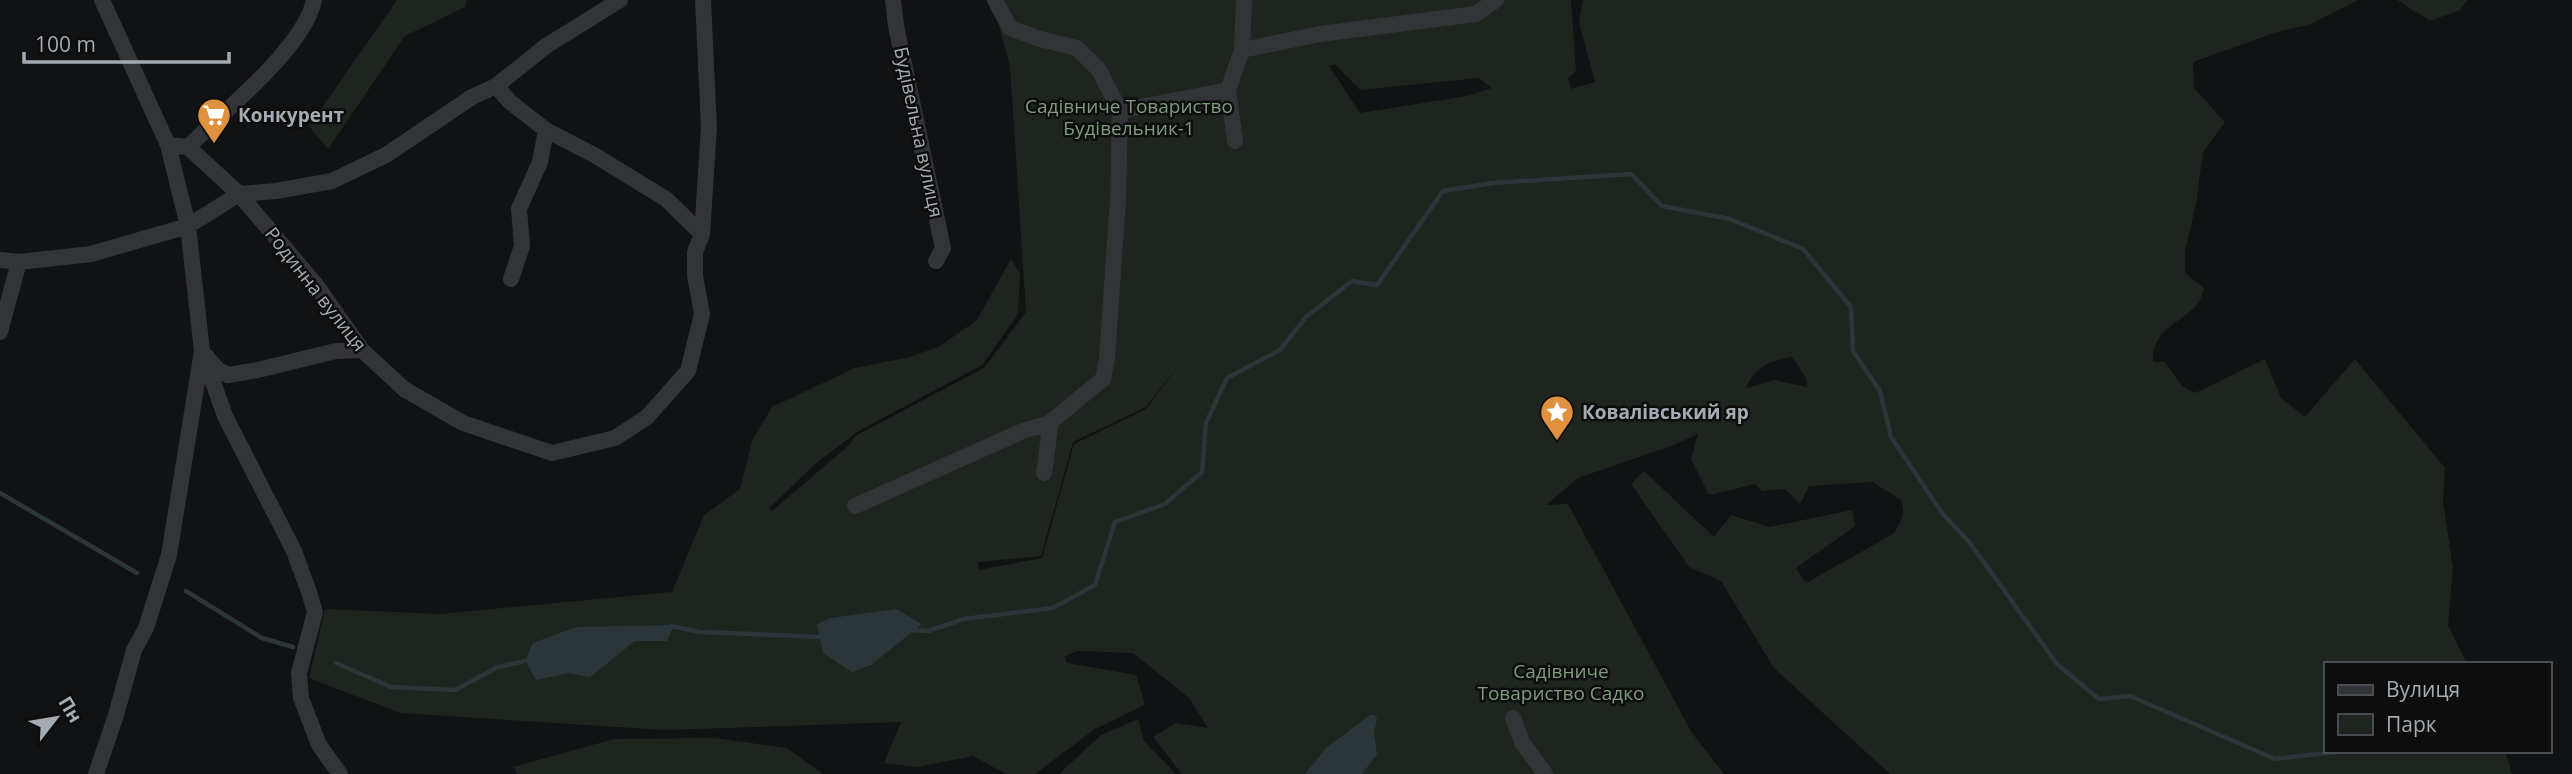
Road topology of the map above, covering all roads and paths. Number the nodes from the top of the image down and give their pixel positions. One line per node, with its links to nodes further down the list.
1 (102, 0): 15 (street)
2 (314, 0): 16 (street)
3 (620, 0): 10 (street)
4 (703, 0): 19 (street, Родинна вулиця)
5 (893, 0): 21 (street, Будівельна вулиця)
6 (995, 0): 12 (street)
7 (1244, 0): 9 (street)
8 (1496, 0): 9 (street)
9 (1242, 50): 11 (street)
10 (496, 86): 13 (street); 17 (street)
11 (1228, 90): 12 (street); 14 (street)
12 (1120, 111): 27 (street)
13 (546, 130): 19 (street); 23 (street)
14 (1235, 141)
15 (168, 145): 16 (street); 18 (street)
16 (188, 146): 17 (street, Родинна вулиця)
17 (239, 194): 18 (street); 25 (street, Родинна вулиця)
18 (188, 226): 22 (street); 26 (street)
19 (702, 234): 25 (street, Родинна вулиця)
20 (0, 260): 22 (street)
21 (936, 261)
22 (19, 262): 24 (street)
23 (511, 279)
24 (0, 332)
25 (362, 350): 26 (street)
26 (202, 351): 31 (street); 32 (street)
27 (1048, 424): 28 (street); 29 (street)
28 (1044, 472)
29 (855, 506)
30 (1513, 718): 33 (street)
31 (96, 774)
32 (340, 774)
33 (1545, 774)

